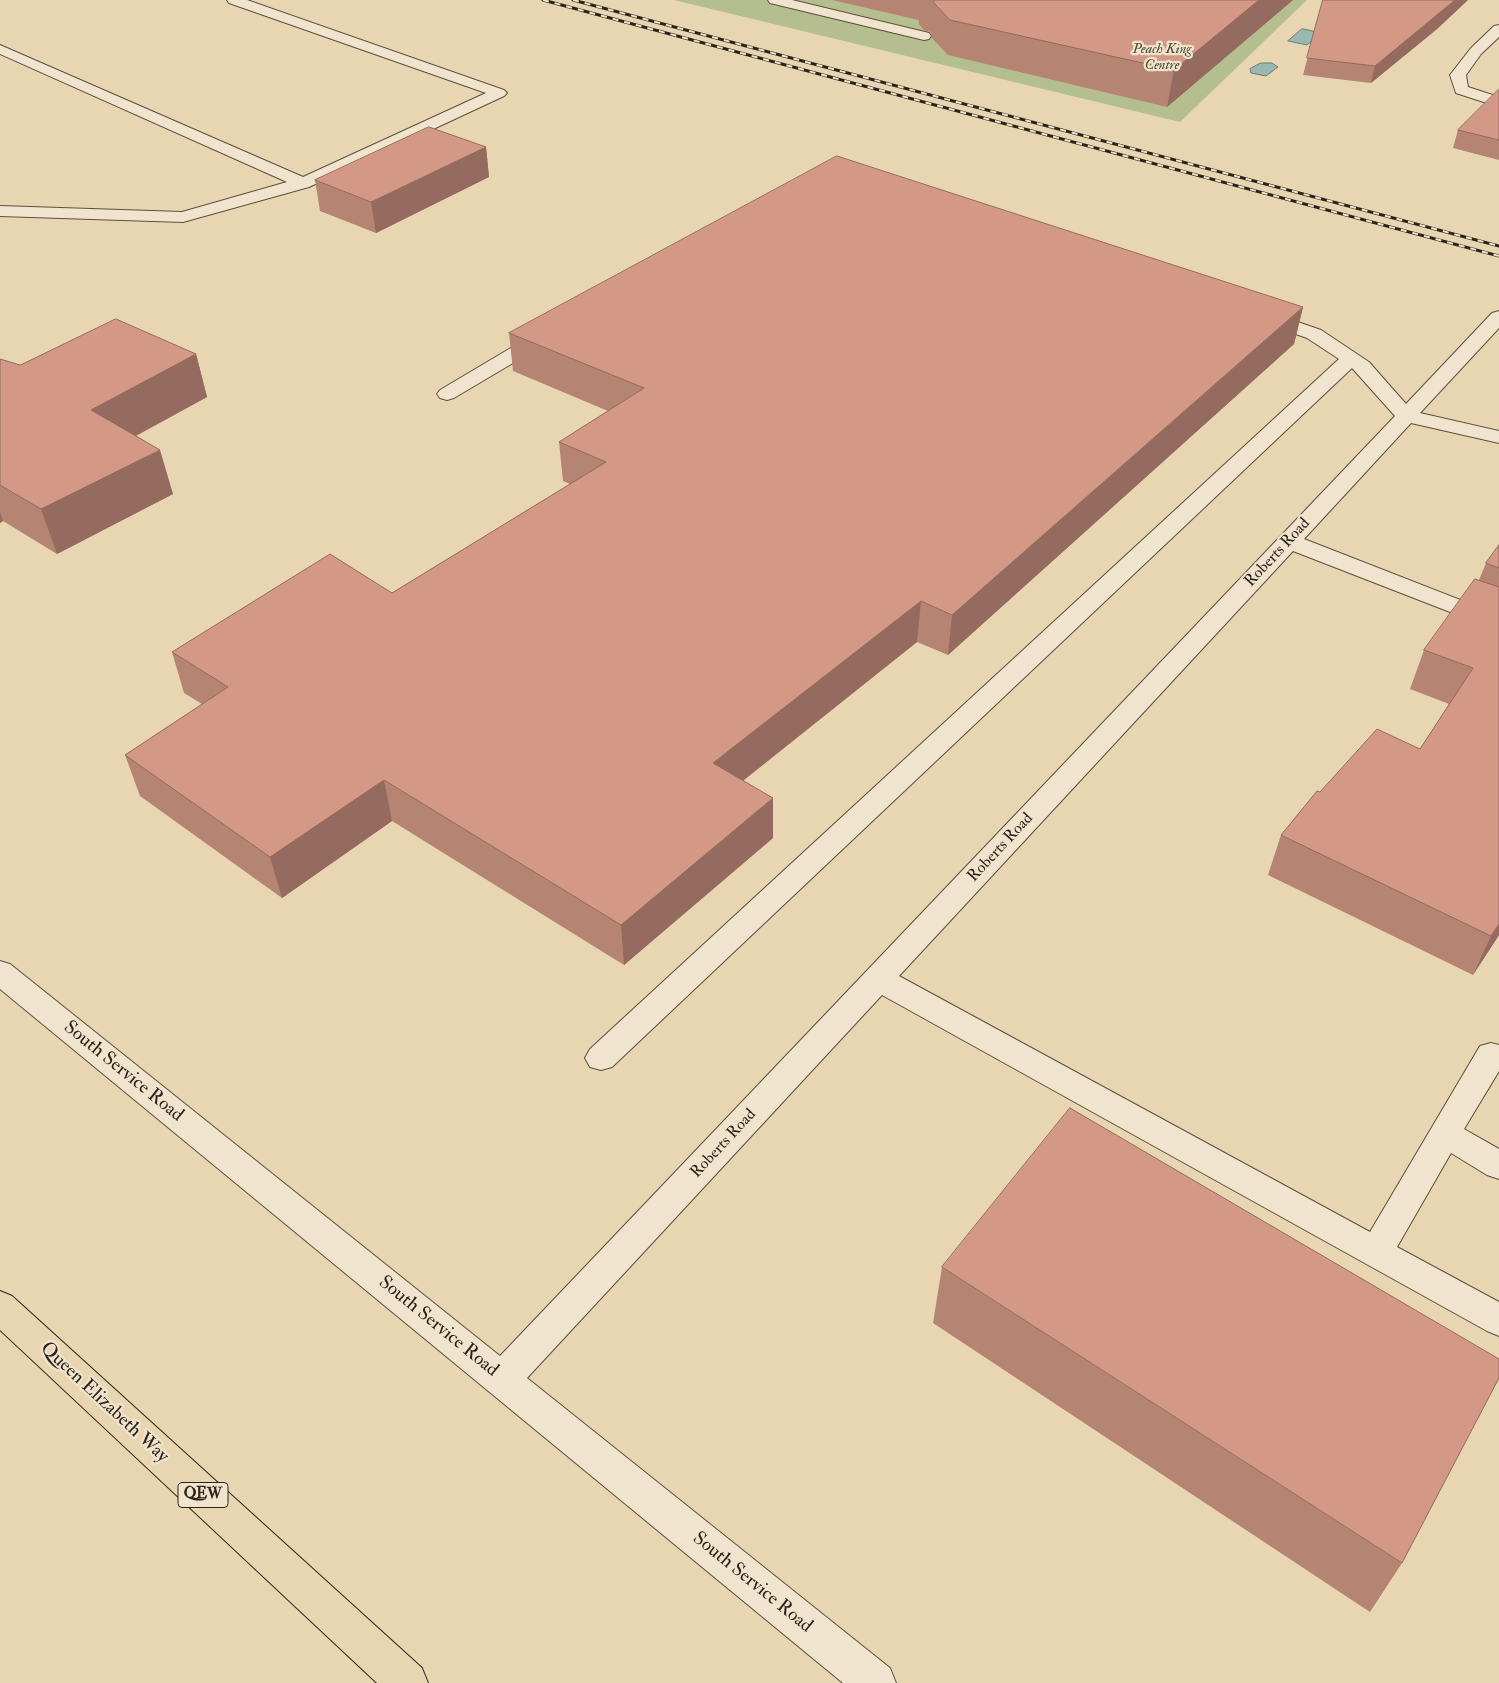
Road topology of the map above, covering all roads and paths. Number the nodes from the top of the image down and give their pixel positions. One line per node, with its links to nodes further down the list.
1 (234, 0): 7 (street)
2 (775, 0): 4 (street)
3 (1499, 29): 6 (street)
4 (924, 36)
5 (0, 49): 7 (street)
6 (1499, 102)
7 (304, 183): 8 (street)
8 (0, 211)
9 (1250, 312): 12 (street)
10 (1499, 317): 14 (street, Roberts Road)
11 (558, 328): 13 (street)
12 (1351, 359): 14 (street); 20 (street)
13 (447, 394)
14 (1406, 416): 15 (street); 16 (street, Roberts Road)
15 (1499, 437)
16 (1288, 541): 17 (street); 19 (street, Roberts Road)
17 (1499, 624)
18 (0, 972): 27 (street, South Service Road)
19 (879, 979): 24 (street); 27 (street, Roberts Road)
20 (601, 1058)
21 (1499, 1059): 22 (street)
22 (1445, 1134): 23 (street); 24 (street)
23 (1499, 1165)
24 (1376, 1252): 26 (street)
25 (0, 1307): 28 (highway, Queen Elizabeth Way / QEW)
26 (1499, 1320)
27 (502, 1379): 29 (street, South Service Road)
28 (407, 1683)
29 (875, 1683)

